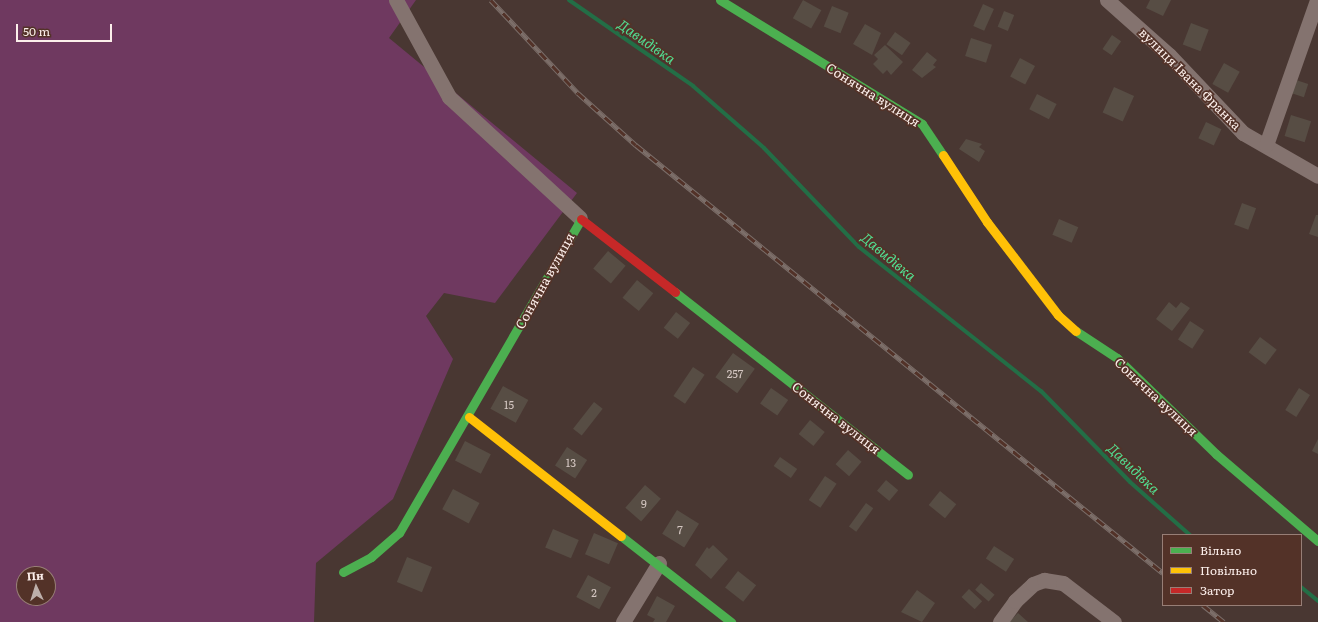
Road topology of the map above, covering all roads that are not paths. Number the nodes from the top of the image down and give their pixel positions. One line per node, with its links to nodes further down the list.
1 (396, 0): 7 (street)
2 (720, 0): 10 (street, Сонячна вулиця)
3 (1107, 0): 5 (street, вулиця Івана Франка)
4 (1317, 0): 5 (street)
5 (1266, 144): 6 (street, вулиця Івана Франка)
6 (1318, 176)
7 (580, 218): 8 (street, Сонячна вулиця); 9 (street, Сонячна вулиця)
8 (469, 417): 11 (street); 12 (street, Сонячна вулиця)
9 (908, 475)
10 (1318, 541)
11 (659, 563): 13 (street); 14 (street)
12 (343, 572)
13 (623, 622)
14 (731, 622)
15 (1000, 622): 16 (street)
16 (1114, 622)

